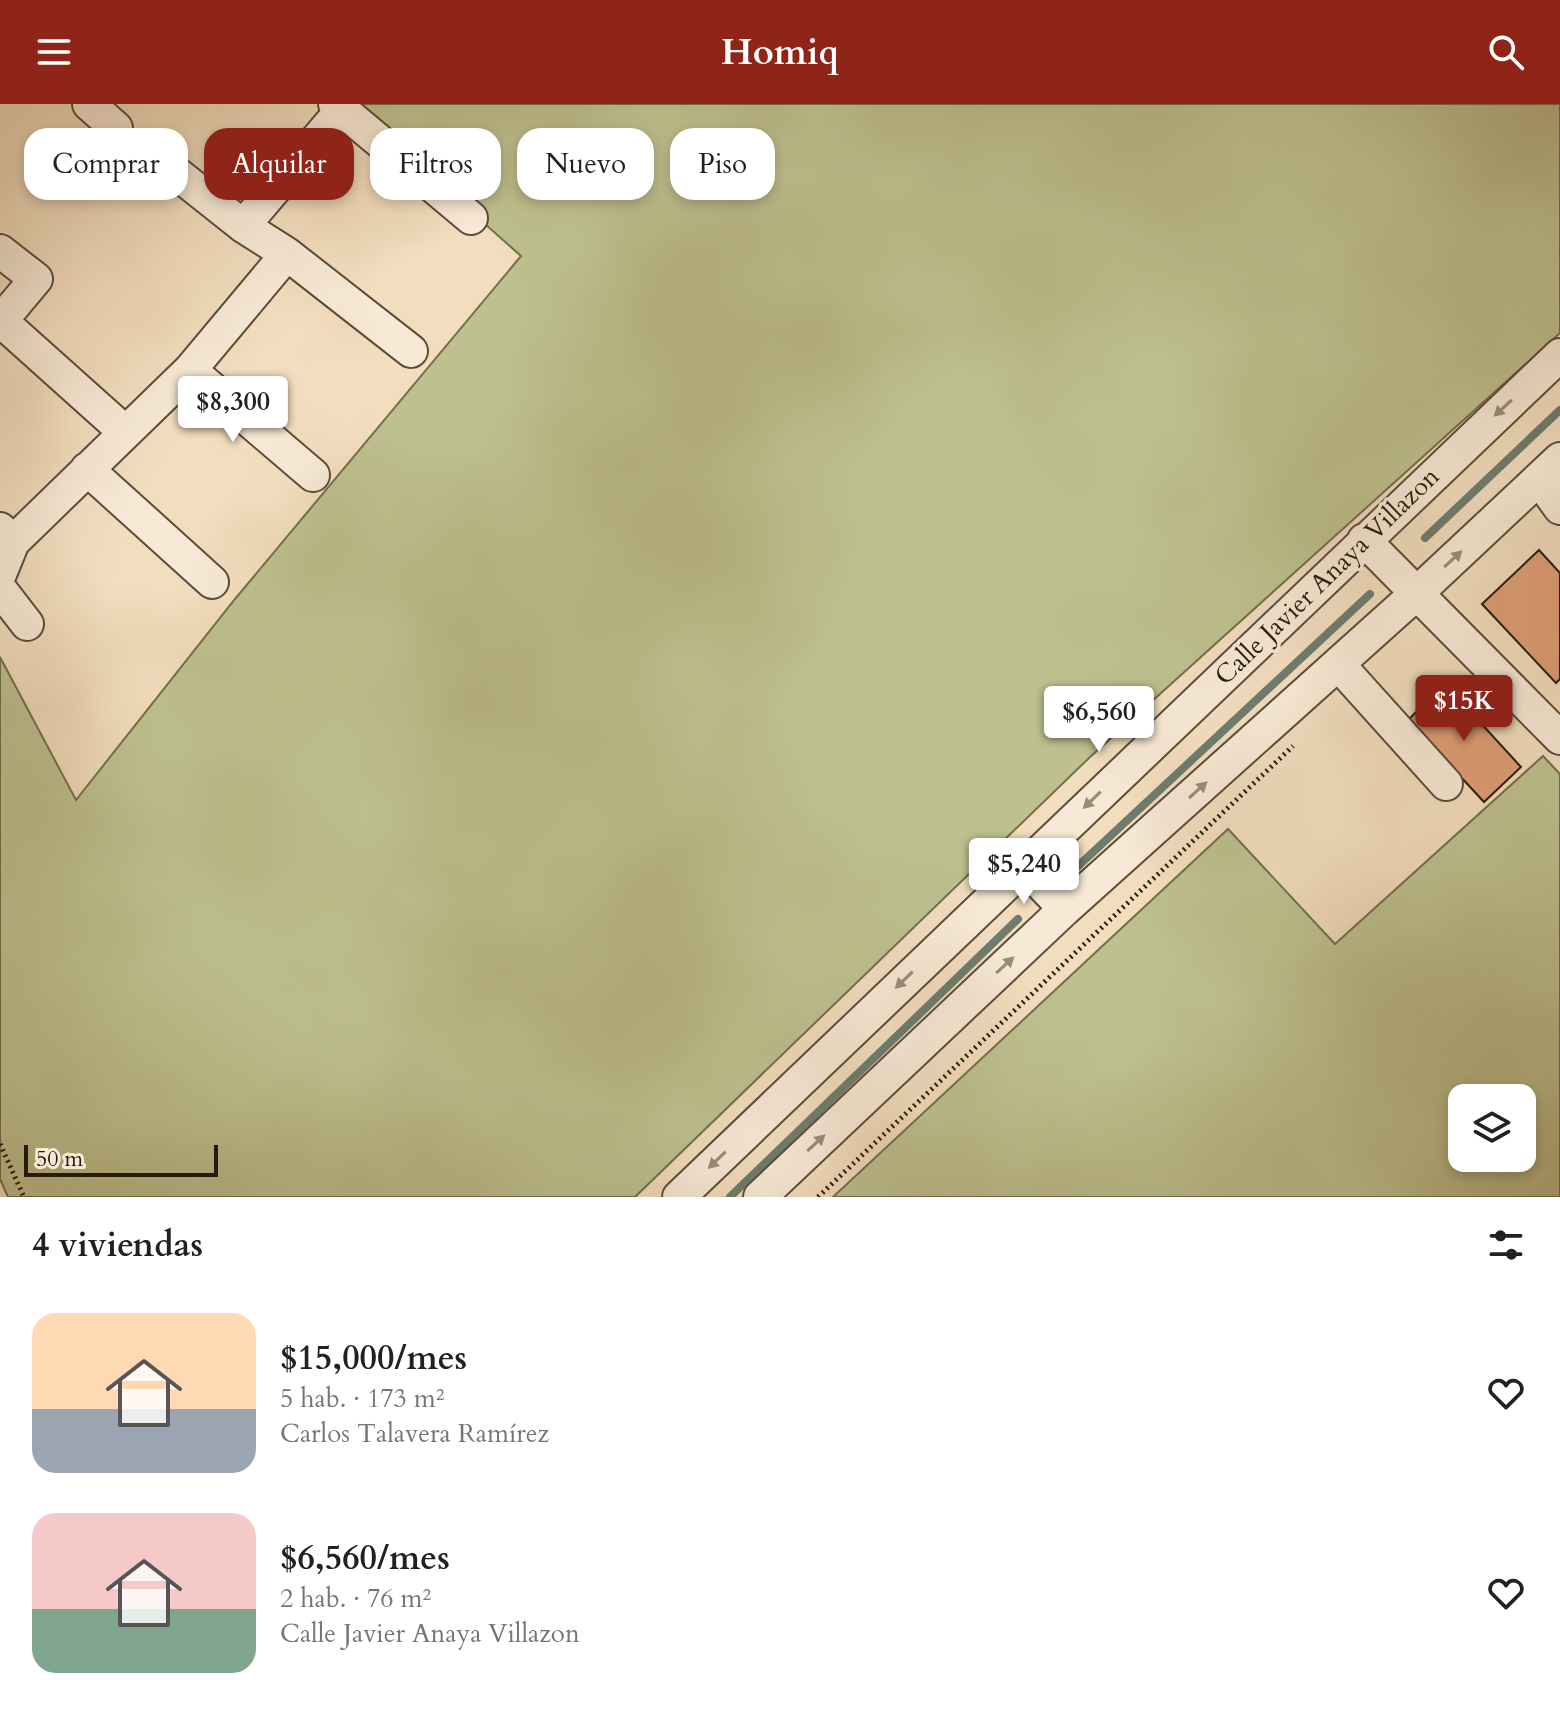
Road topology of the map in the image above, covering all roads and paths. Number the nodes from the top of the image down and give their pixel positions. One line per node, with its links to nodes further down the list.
1 (89, 104): 3 (street)
2 (338, 107): 5 (street); 6 (street)
3 (116, 128)
4 (188, 182): 6 (street)
5 (471, 218)
6 (243, 226): 8 (street)
7 (0, 251): 9 (street)
8 (287, 254): 10 (street); 12 (street)
9 (0, 322): 13 (street)
10 (411, 351)
11 (1560, 355): 19 (street, Calle Javier Anaya Villazon, one-way to 19)
12 (190, 370): 13 (street); 16 (street)
13 (125, 432): 14 (street)
14 (87, 469): 18 (street); 21 (street)
15 (1550, 469): 17 (street); 23 (street, one-way to 15)
16 (313, 475)
17 (1560, 508)
18 (7, 536): 20 (street)
19 (1364, 540): 23 (street); 29 (street, Calle Javier Anaya Villazon, one-way to 29)
20 (0, 574)
21 (212, 582)
22 (0, 589): 24 (street)
23 (1417, 593): 25 (street); 26 (street)
24 (27, 624)
25 (1338, 664): 28 (street); 30 (street, one-way to 25)
26 (1558, 732)
27 (1296, 743): 35 (path)
28 (1446, 784)
29 (1023, 865): 30 (street); 33 (street, Calle Javier Anaya Villazon, one-way to 33)
30 (1065, 909): 34 (street, one-way to 30)
31 (0, 1144): 32 (path)
32 (24, 1197)
33 (679, 1197)
34 (760, 1197)
35 (818, 1197)

